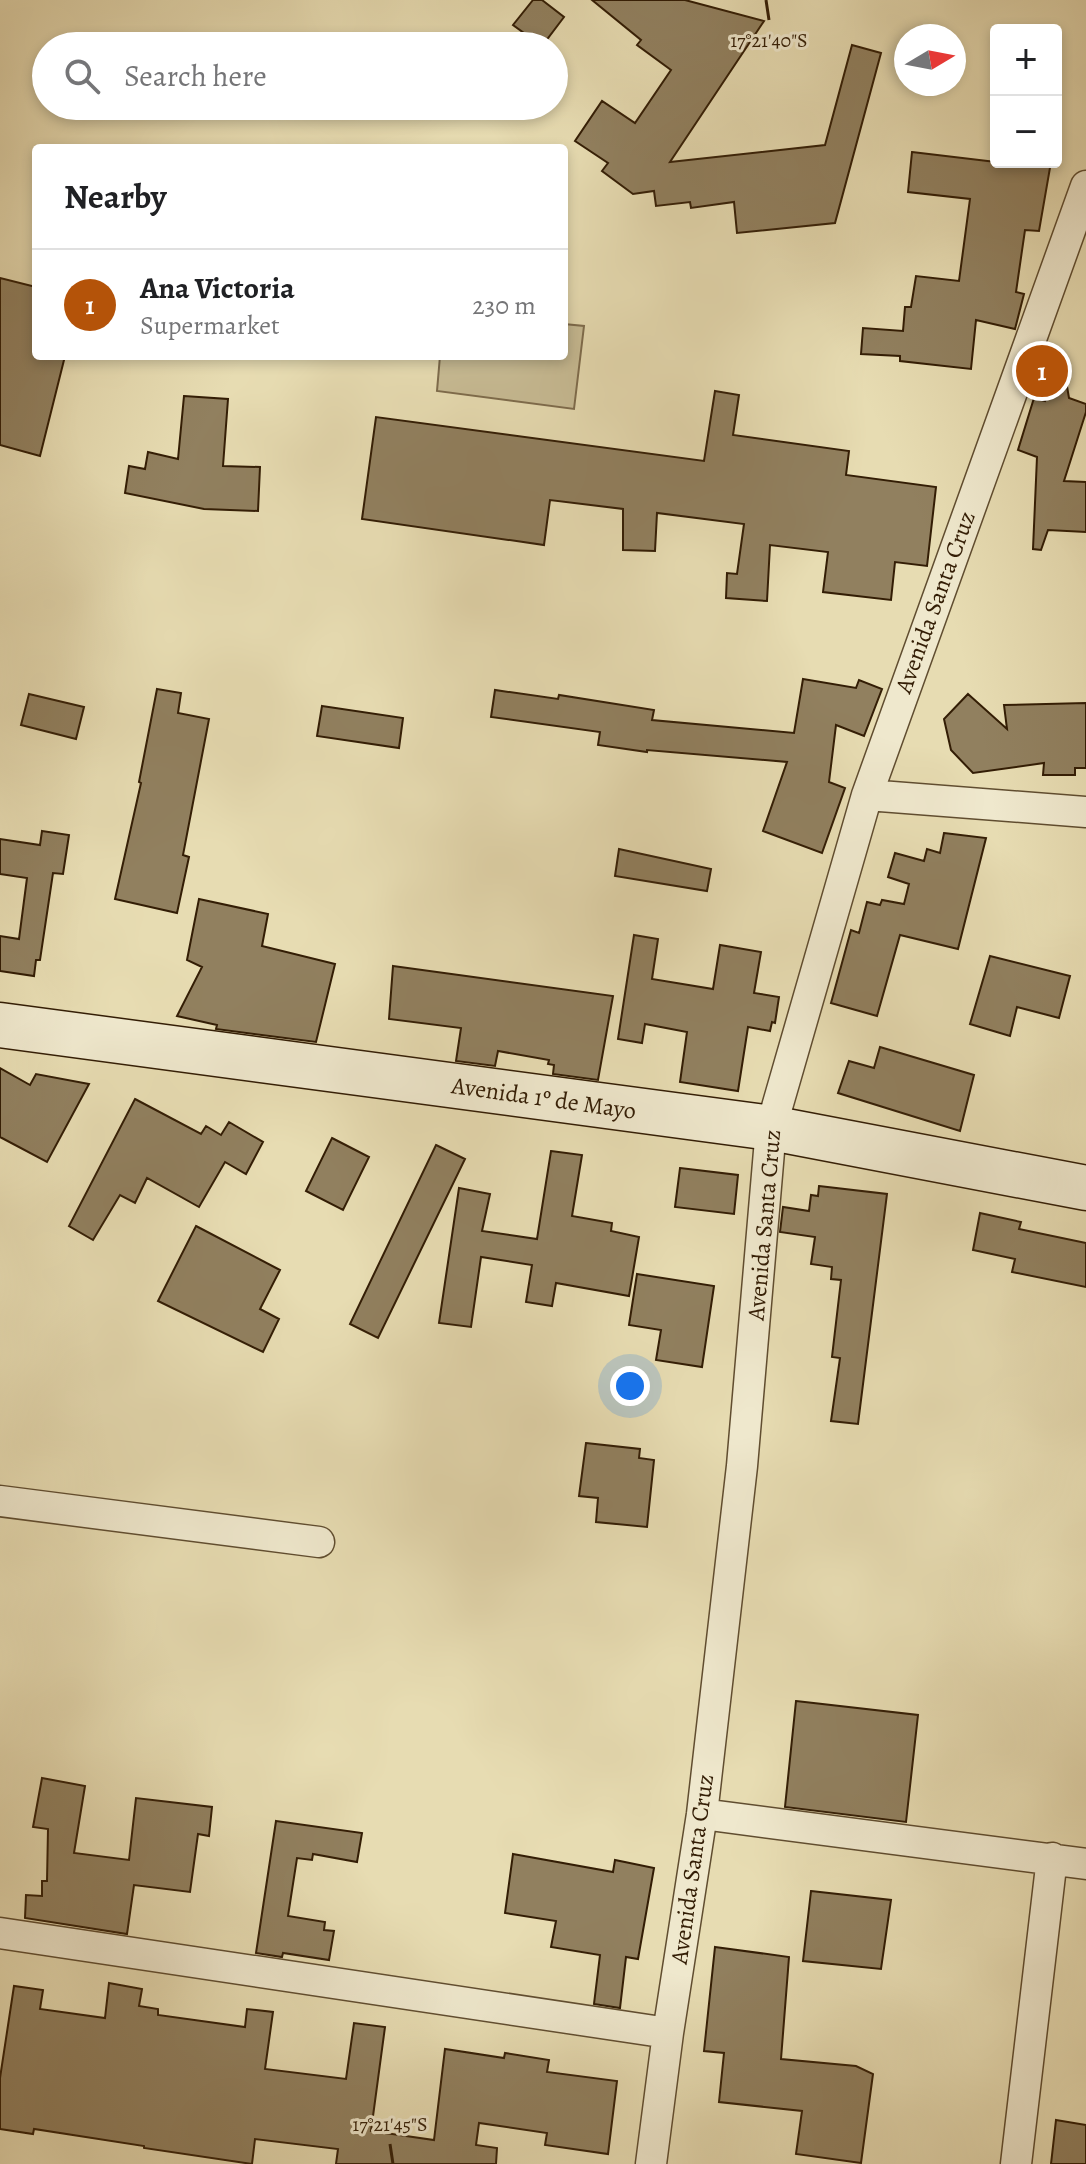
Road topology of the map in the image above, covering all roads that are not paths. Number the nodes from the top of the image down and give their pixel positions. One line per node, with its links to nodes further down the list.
1 (1086, 186): 2 (street, Avenida Santa Cruz)
2 (867, 795): 3 (street); 5 (street, Avenida Santa Cruz)
3 (1086, 812)
4 (0, 1025): 5 (main road, Avenida 1º de Mayo)
5 (771, 1128): 6 (main road, Avenida 1º de Mayo); 9 (street, Avenida Santa Cruz)
6 (1086, 1188)
7 (0, 1501): 8 (street)
8 (319, 1542)
9 (702, 1814): 10 (street); 13 (street, Avenida Santa Cruz)
10 (1052, 1858): 11 (street); 15 (street)
11 (1086, 1864)
12 (0, 1933): 13 (street)
13 (668, 2033): 14 (street, Avenida Santa Cruz)
14 (651, 2164)
15 (1016, 2164)

